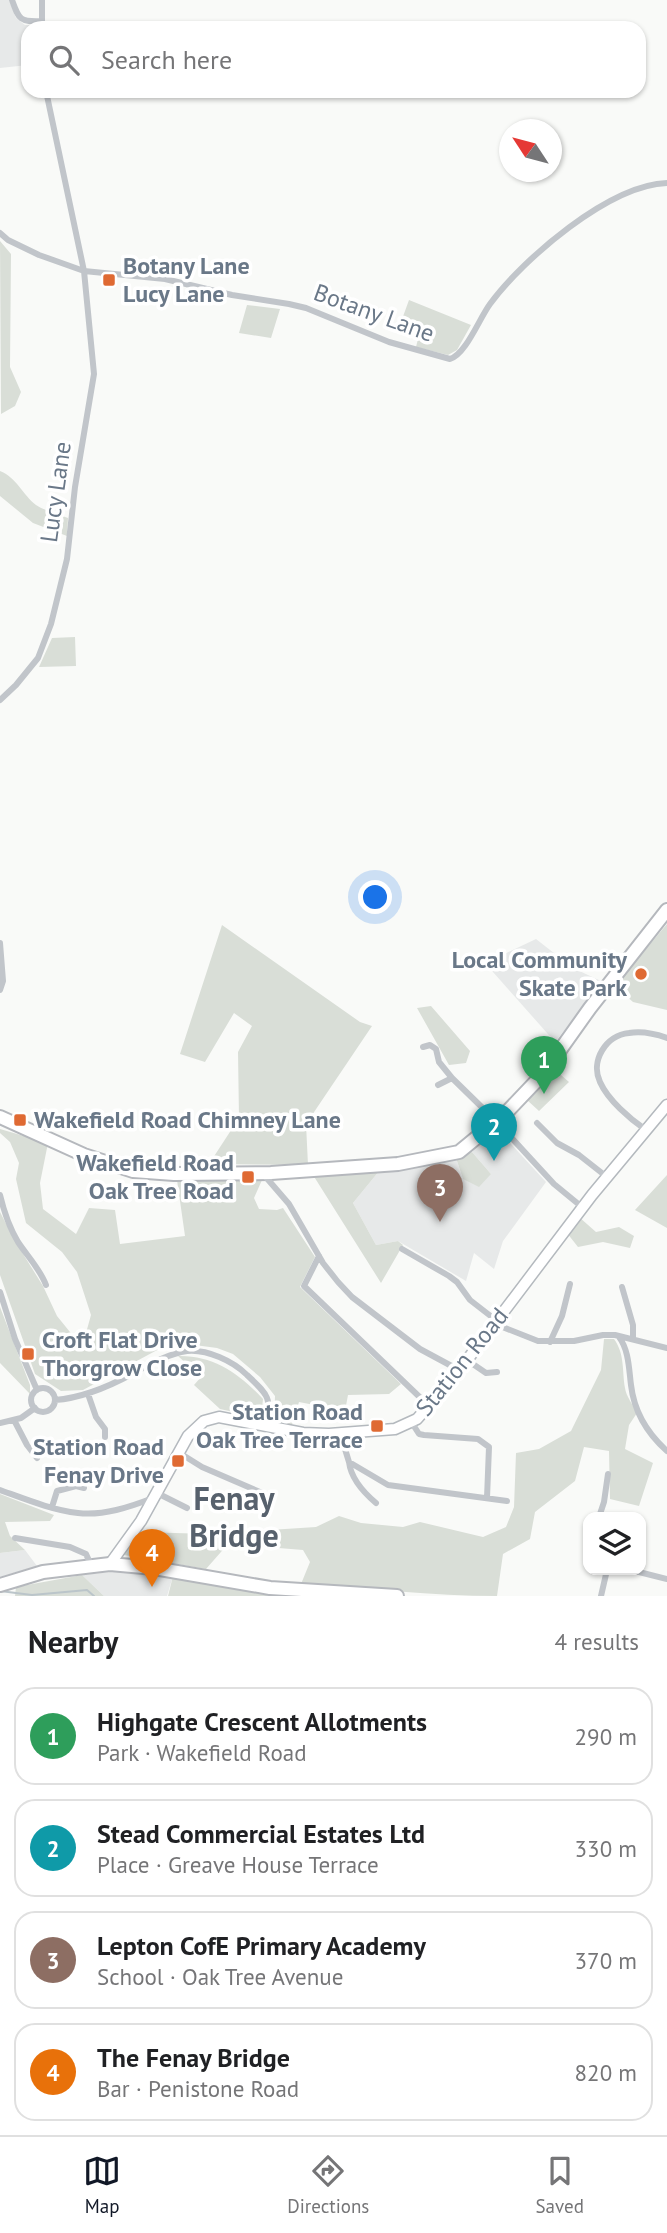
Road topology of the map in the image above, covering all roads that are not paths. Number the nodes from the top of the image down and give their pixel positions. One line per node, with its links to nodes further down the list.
1 (12, 0): 3 (street)
2 (42, 0): 4 (street)
3 (24, 21)
4 (42, 21)
5 (47, 98): 8 (street, Lucy Lane)
6 (667, 183): 8 (street, Botany Lane)
7 (0, 233): 8 (street)
8 (84, 271): 9 (street, Lucy Lane)
9 (0, 700)
10 (667, 910): 19 (highway)
11 (0, 943): 12 (street)
12 (0, 990)
13 (667, 1038): 21 (street)
14 (423, 1047): 15 (street)
15 (452, 1078): 16 (street); 19 (street)
16 (438, 1085)
17 (667, 1105): 21 (street, Station Road)
18 (0, 1116): 22 (highway)
19 (500, 1119): 22 (highway); 25 (street)
20 (537, 1123): 23 (street)
21 (646, 1130): 23 (street, Station Road)
22 (261, 1171): 27 (street)
23 (607, 1177): 25 (street, Station Road)
24 (0, 1195): 29 (street)
25 (582, 1207): 32 (street, Station Road)
26 (402, 1250): 32 (street)
27 (319, 1256): 38 (street); 43 (street)
28 (570, 1284): 35 (street)
29 (46, 1285)
30 (622, 1287): 34 (street)
31 (0, 1292): 40 (street)
32 (496, 1323): 35 (street); 37 (street, Station Road)
33 (620, 1337): 34 (street); 35 (street); 51 (street)
34 (633, 1339): 36 (street)
35 (550, 1342)
36 (667, 1348)
37 (467, 1360): 38 (street, Station Road); 39 (street)
38 (459, 1370): 43 (street, Station Road)
39 (497, 1372)
40 (37, 1390): 42 (street); 44 (street)
41 (88, 1394): 42 (street); 48 (street); 49 (street)
42 (55, 1400): 44 (street)
43 (429, 1406): 47 (street, Station Road)
44 (35, 1408): 45 (street)
45 (14, 1420): 46 (street); 53 (street)
46 (0, 1423)
47 (412, 1423): 50 (street, Station Road); 60 (street)
48 (115, 1425)
49 (268, 1426): 50 (street, Station Road); 52 (street, Station Road)
50 (340, 1433): 54 (street)
51 (667, 1451)
52 (178, 1452): 58 (street, Station Road); 59 (street)
53 (37, 1458)
54 (349, 1462): 60 (street); 62 (street)
55 (608, 1474): 65 (street)
56 (84, 1488): 63 (street)
57 (0, 1490): 63 (street)
58 (156, 1495): 63 (street); 64 (street); 67 (street, Station Road)
59 (268, 1495)
60 (487, 1498): 61 (street)
61 (508, 1501)
62 (376, 1503)
63 (52, 1507)
64 (187, 1508)
65 (601, 1512)
66 (15, 1538): 68 (street)
67 (110, 1564): 68 (highway); 73 (highway)
68 (91, 1565): 72 (highway)
69 (646, 1573): 71 (street)
70 (606, 1575): 74 (street)
71 (667, 1578)
72 (0, 1585)
73 (397, 1596)
74 (601, 1596)

